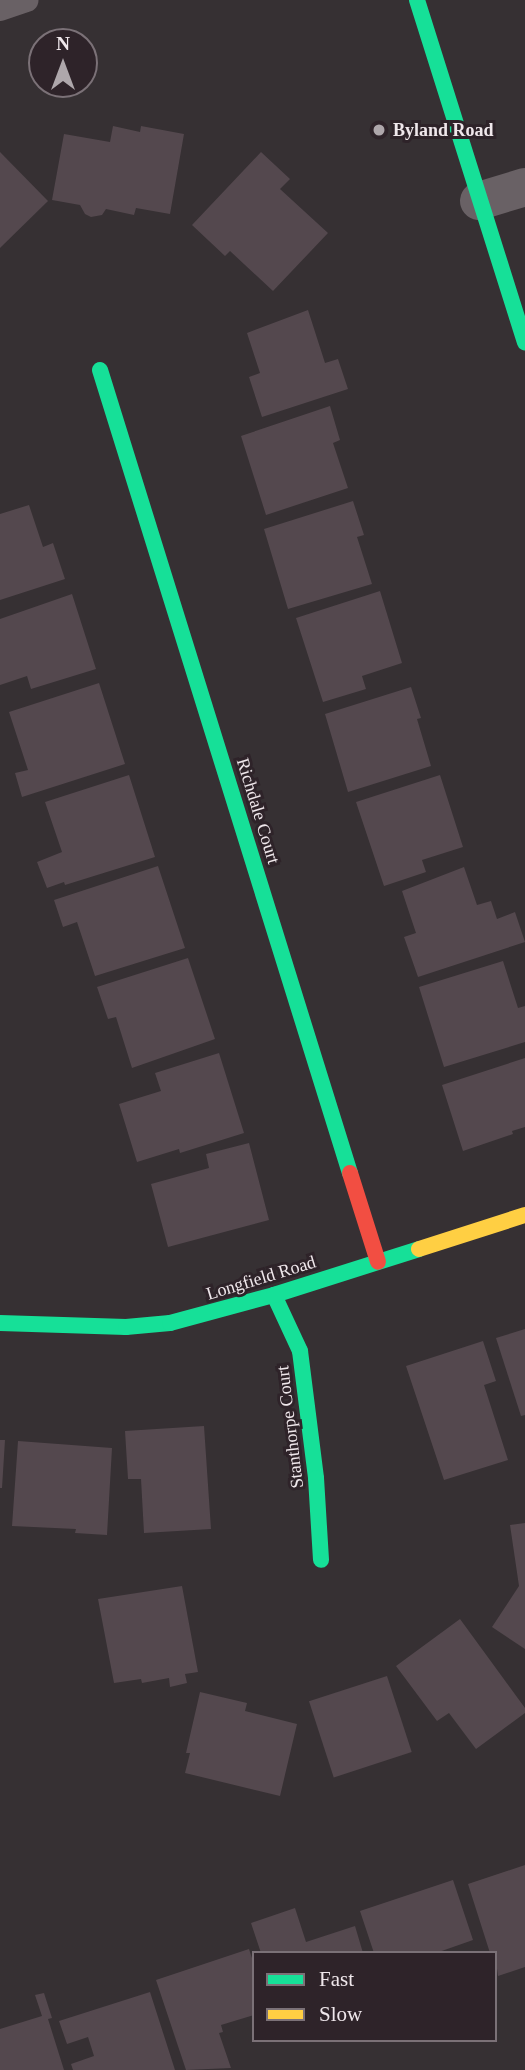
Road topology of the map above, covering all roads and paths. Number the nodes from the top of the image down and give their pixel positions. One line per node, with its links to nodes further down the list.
1 (26, 0): 3 (lane)
2 (417, 0): 5 (street)
3 (0, 9)
4 (525, 187): 5 (street)
5 (479, 201): 6 (street)
6 (525, 342)
7 (100, 370): 9 (street, Richdale Court)
8 (525, 1215): 9 (street, Longfield Road)
9 (378, 1262): 10 (street, Longfield Road)
10 (274, 1295): 11 (street, Longfield Road); 12 (street, Stanthorpe Court)
11 (0, 1323)
12 (321, 1560)

